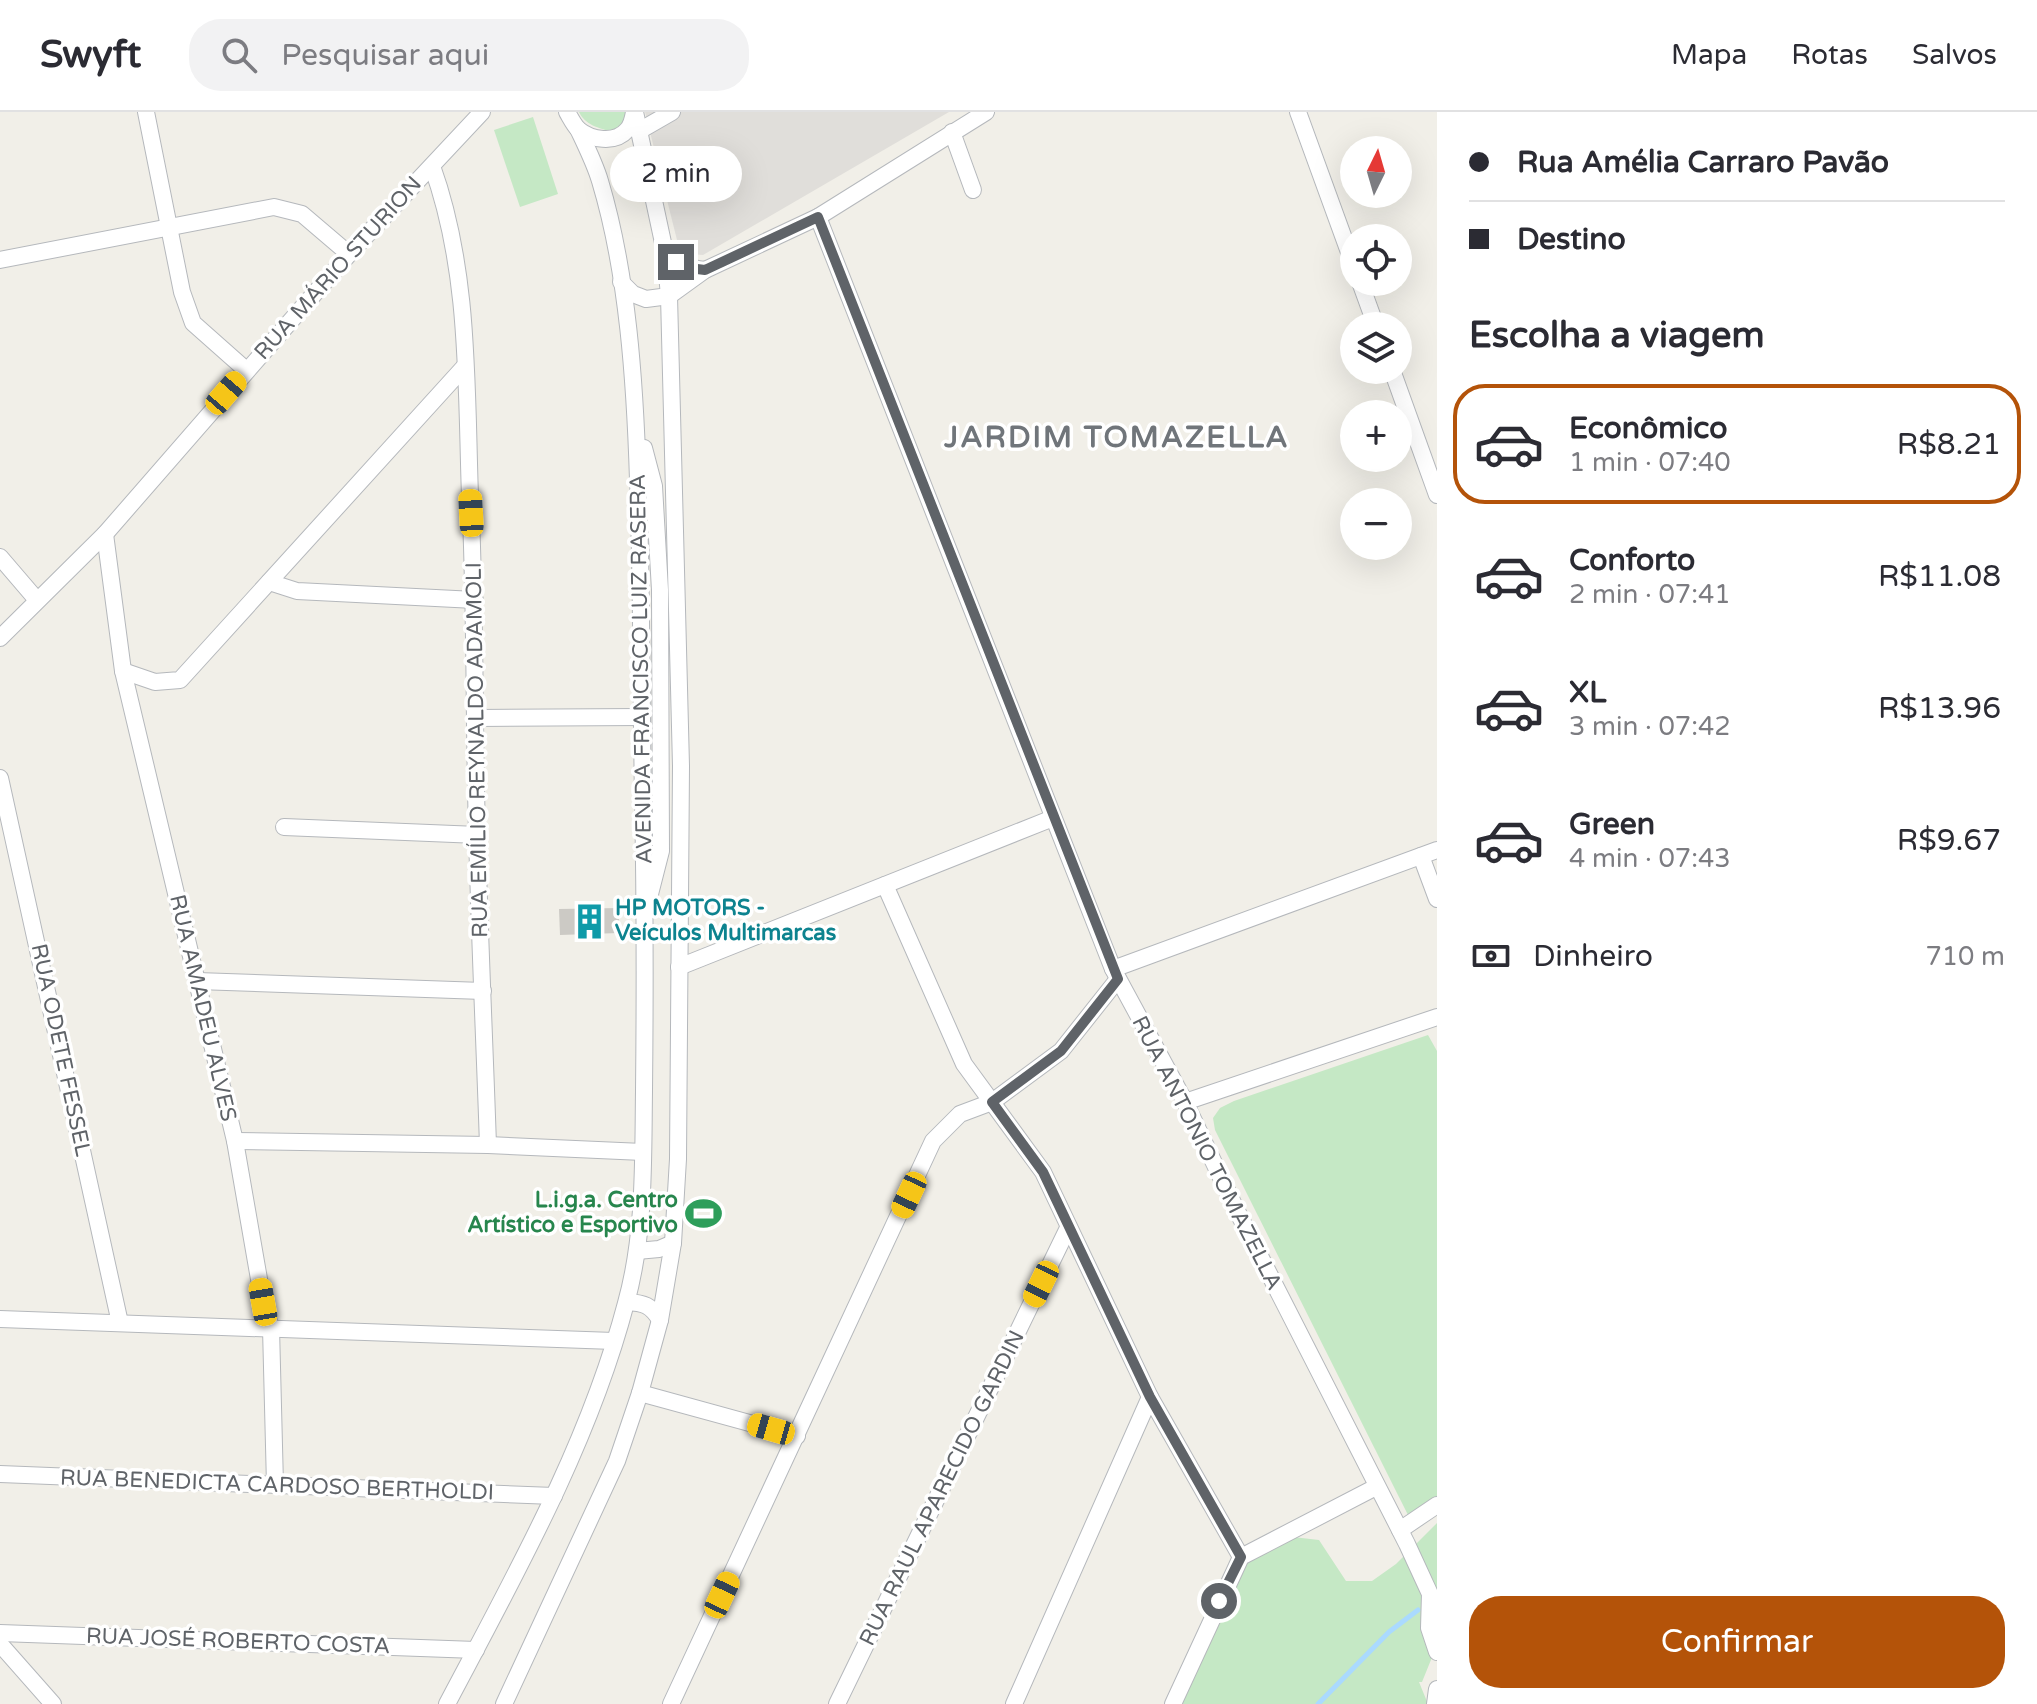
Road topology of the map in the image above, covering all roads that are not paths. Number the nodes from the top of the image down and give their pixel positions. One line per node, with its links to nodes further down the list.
1 (146, 112): 14 (street)
2 (482, 112): 11 (street, RUA MÁRIO STURION)
3 (567, 112): 8 (street, AVENIDA FRANCISCO LUIZ RASERA)
4 (635, 112): 8 (street); 9 (street, AVENIDA FRANCISCO LUIZ RASERA)
5 (672, 112): 9 (street)
6 (986, 112): 10 (street)
7 (1298, 112): 15 (street)
8 (578, 129): 20 (street, AVENIDA FRANCISCO LUIZ RASERA)
9 (639, 131): 16 (street, AVENIDA FRANCISCO LUIZ RASERA)
10 (952, 132): 12 (street); 13 (street)
11 (432, 166): 17 (street, RUA MÁRIO STURION); 22 (street, RUA EMÍLIO REYNALDO ADAMOLI)
12 (973, 190)
13 (818, 217): 19 (street); 37 (street, RUA ANTONIO TOMAZELLA)
14 (169, 227): 17 (street); 18 (street); 23 (street)
15 (1340, 228)
16 (665, 252): 19 (street); 21 (street, AVENIDA FRANCISCO LUIZ RASERA)
17 (349, 254): 23 (street, RUA MÁRIO STURION)
18 (0, 260)
19 (705, 270): 21 (street)
20 (621, 282): 21 (street); 25 (street, AVENIDA FRANCISCO LUIZ RASERA)
21 (669, 296): 44 (street, AVENIDA FRANCISCO LUIZ RASERA)
22 (465, 366): 29 (street); 31 (street, RUA EMÍLIO REYNALDO ADAMOLI)
23 (246, 370): 27 (street, RUA MÁRIO STURION)
24 (1397, 384): 26 (street)
25 (636, 419): 34 (street, AVENIDA FRANCISCO LUIZ RASERA); 43 (street)
26 (1437, 495)
27 (105, 534): 30 (street, RUA MÁRIO STURION); 33 (street, RUA AMADEU ALVES)
28 (0, 557): 30 (street)
29 (269, 582): 31 (street); 33 (street)
30 (36, 599): 32 (street, RUA MÁRIO STURION)
31 (475, 600): 35 (street, RUA EMÍLIO REYNALDO ADAMOLI)
32 (0, 638)
33 (123, 671): 46 (street, RUA AMADEU ALVES)
34 (642, 717): 35 (street); 43 (street, AVENIDA FRANCISCO LUIZ RASERA)
35 (476, 718): 39 (street, RUA EMÍLIO REYNALDO ADAMOLI)
36 (0, 778): 60 (street, RUA ODETE FESSEL)
37 (1053, 818): 41 (street); 45 (street, RUA ANTONIO TOMAZELLA)
38 (284, 827): 39 (street)
39 (478, 835): 47 (street, RUA EMÍLIO REYNALDO ADAMOLI)
40 (1429, 853): 42 (street); 45 (street)
41 (885, 885): 44 (street); 49 (street)
42 (1437, 899)
43 (646, 913): 53 (street, AVENIDA FRANCISCO LUIZ RASERA)
44 (679, 967): 55 (street, AVENIDA FRANCISCO LUIZ RASERA)
45 (1115, 974): 49 (street); 50 (street, RUA ANTONIO TOMAZELLA)
46 (197, 981): 47 (street); 51 (street, RUA AMADEU ALVES)
47 (483, 991): 52 (street, RUA EMÍLIO REYNALDO ADAMOLI)
48 (1437, 1017): 50 (street)
49 (992, 1102): 54 (street); 65 (street)
50 (1185, 1102): 68 (street, RUA ANTONIO TOMAZELLA)
51 (235, 1141): 52 (street); 61 (street, RUA AMADEU ALVES)
52 (488, 1145): 53 (street)
53 (643, 1152): 56 (street, AVENIDA FRANCISCO LUIZ RASERA)
54 (1068, 1228): 64 (street); 82 (street, RUA RAUL APARECIDO GARDIN)
55 (673, 1243): 56 (street); 59 (street, AVENIDA FRANCISCO LUIZ RASERA)
56 (637, 1251): 57 (street, AVENIDA FRANCISCO LUIZ RASERA)
57 (627, 1302): 59 (street); 62 (street, AVENIDA FRANCISCO LUIZ RASERA)
58 (0, 1319): 60 (street)
59 (660, 1320): 63 (street, AVENIDA FRANCISCO LUIZ RASERA)
60 (120, 1323): 61 (street)
61 (271, 1328): 62 (street); 67 (street, RUA AMADEU ALVES)
62 (614, 1341): 69 (street, AVENIDA FRANCISCO LUIZ RASERA)
63 (640, 1393): 65 (street); 80 (street, AVENIDA FRANCISCO LUIZ RASERA)
64 (1150, 1397): 72 (street); 83 (street)
65 (797, 1436): 81 (street)
66 (0, 1474): 67 (street, RUA BENEDICTA CARDOSO BERTHOLDI)
67 (275, 1485): 69 (street, RUA BENEDICTA CARDOSO BERTHOLDI)
68 (1376, 1487): 71 (street, RUA ANTONIO TOMAZELLA); 72 (street)
69 (554, 1496): 75 (street, AVENIDA FRANCISCO LUIZ RASERA)
70 (1437, 1505): 71 (street)
71 (1404, 1537): 76 (street, RUA ANTONIO TOMAZELLA)
72 (1241, 1557): 84 (street)
73 (0, 1633): 75 (street, RUA JOSÉ ROBERTO COSTA)
74 (0, 1644): 78 (street)
75 (476, 1650): 79 (street, AVENIDA FRANCISCO LUIZ RASERA)
76 (1437, 1652)
77 (1437, 1689): 85 (street)
78 (53, 1704)
79 (447, 1704)
80 (504, 1704)
81 (671, 1704)
82 (837, 1704)
83 (1014, 1704)
84 (1173, 1704)
85 (1435, 1704)

